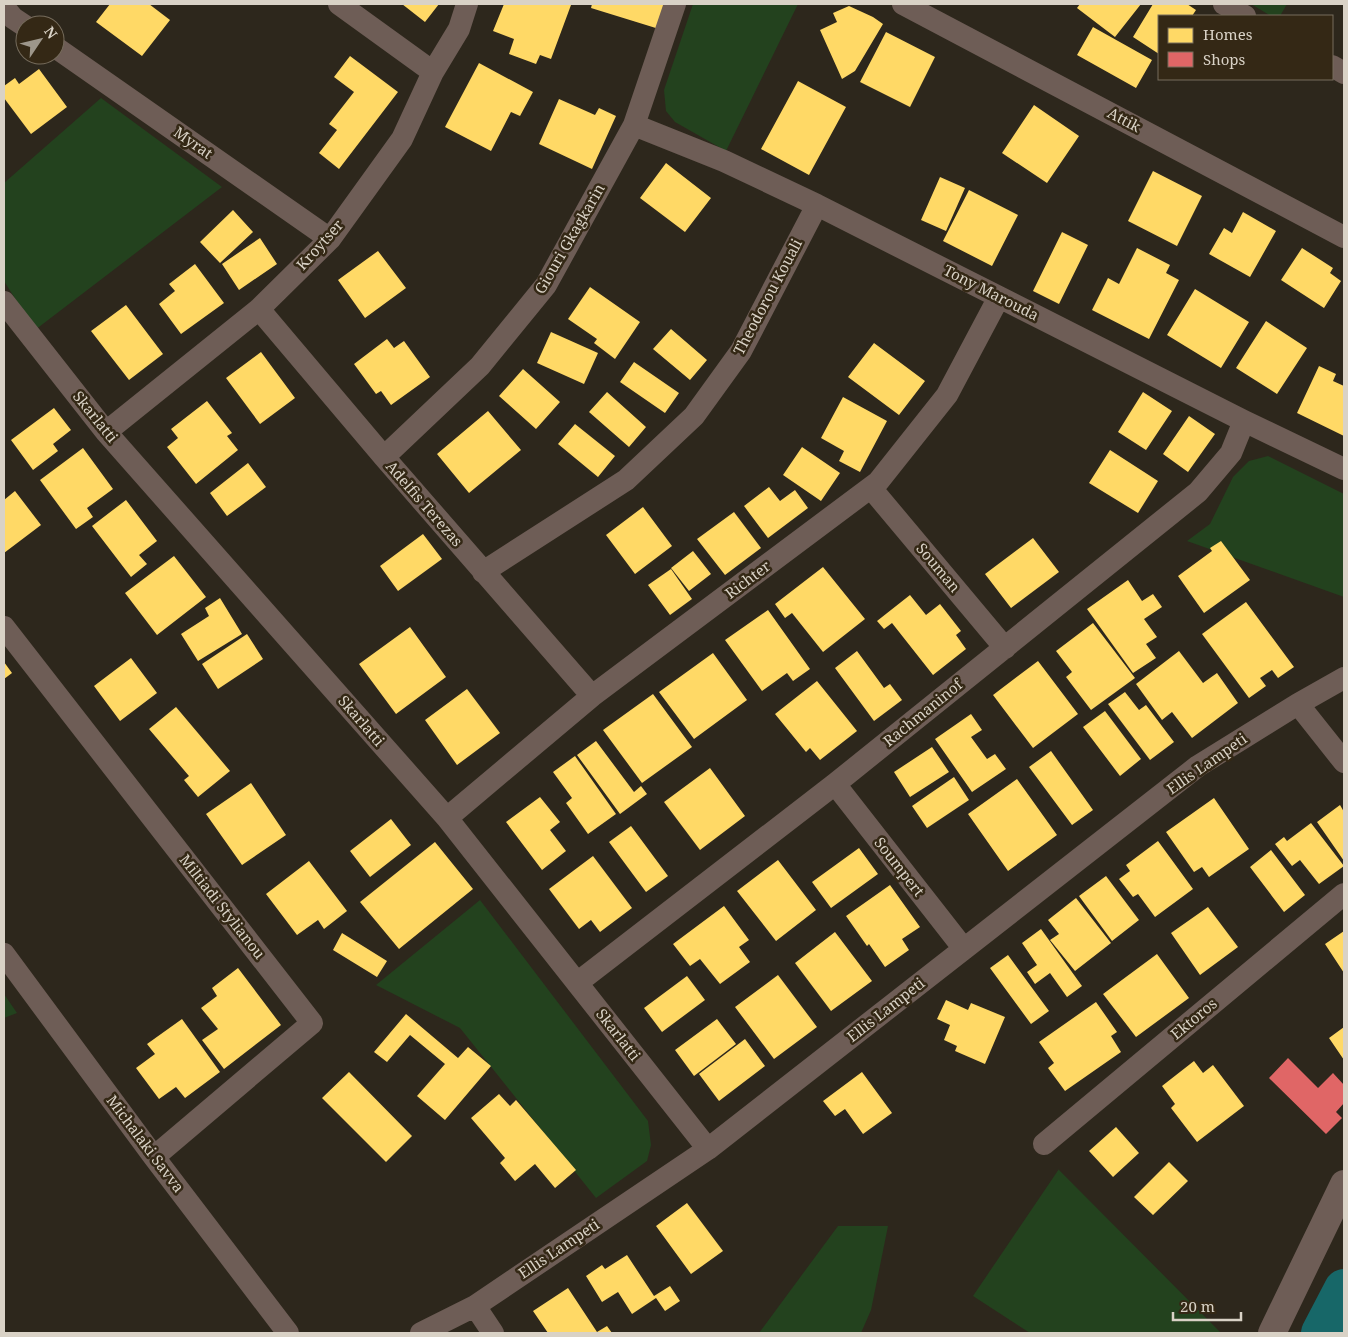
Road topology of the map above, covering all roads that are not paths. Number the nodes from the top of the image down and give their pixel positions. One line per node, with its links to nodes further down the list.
1 (339, 4): 11 (street)
2 (467, 4): 11 (street, Kroytser)
3 (674, 4): 13 (street, Giouri Gkagkarin)
4 (903, 4): 15 (street, Attik)
5 (1224, 4): 7 (street)
6 (4, 7): 8 (street)
7 (1243, 15)
8 (15, 19)
9 (65, 54): 16 (street, Myrat)
10 (1333, 67): 12 (street)
11 (433, 72): 16 (street, Kroytser)
12 (1344, 73)
13 (634, 125): 14 (street, Tony Marouda); 22 (street, Giouri Gkagkarin)
14 (817, 205): 17 (street, Tony Marouda); 25 (street, Theodorou Kouali)
15 (1344, 237)
16 (330, 239): 19 (street, Kroytser)
17 (999, 297): 20 (street, Tony Marouda); 24 (street, Richter)
18 (4, 302): 21 (street, Skarlatti)
19 (259, 309): 21 (street, Kroytser); 22 (street, Adelfis Terezas)
20 (1244, 421): 23 (street, Tony Marouda); 27 (street, Rachmaninof)
21 (106, 432): 33 (street, Skarlatti)
22 (384, 457): 25 (street, Adelfis Terezas)
23 (1344, 469)
24 (871, 488): 27 (street, Souman); 29 (street, Richter)
25 (483, 572): 29 (street, Adelfis Terezas)
26 (4, 627): 40 (street, Miltiadi Stylianou)
27 (1004, 648): 32 (street, Rachmaninof)
28 (1344, 678): 30 (street, Ellis Lampeti)
29 (592, 696): 33 (street, Richter)
30 (1298, 704): 31 (street); 35 (street, Ellis Lampeti)
31 (1344, 762)
32 (834, 784): 35 (street, Soumpert); 37 (street, Rachmaninof)
33 (447, 818): 37 (street, Skarlatti)
34 (1344, 894): 38 (street, Ektoros)
35 (964, 949): 39 (street, Ellis Lampeti)
36 (4, 954): 40 (street, Michalaki Savva)
37 (577, 983): 39 (street, Skarlatti)
38 (1044, 1144)
39 (708, 1150): 42 (street, Ellis Lampeti)
40 (154, 1157): 43 (street, Michalaki Savva)
41 (1344, 1184): 46 (street)
42 (475, 1306): 44 (street, Ellis Lampeti); 45 (street)
43 (288, 1333)
44 (421, 1333)
45 (493, 1333)
46 (1272, 1333)

